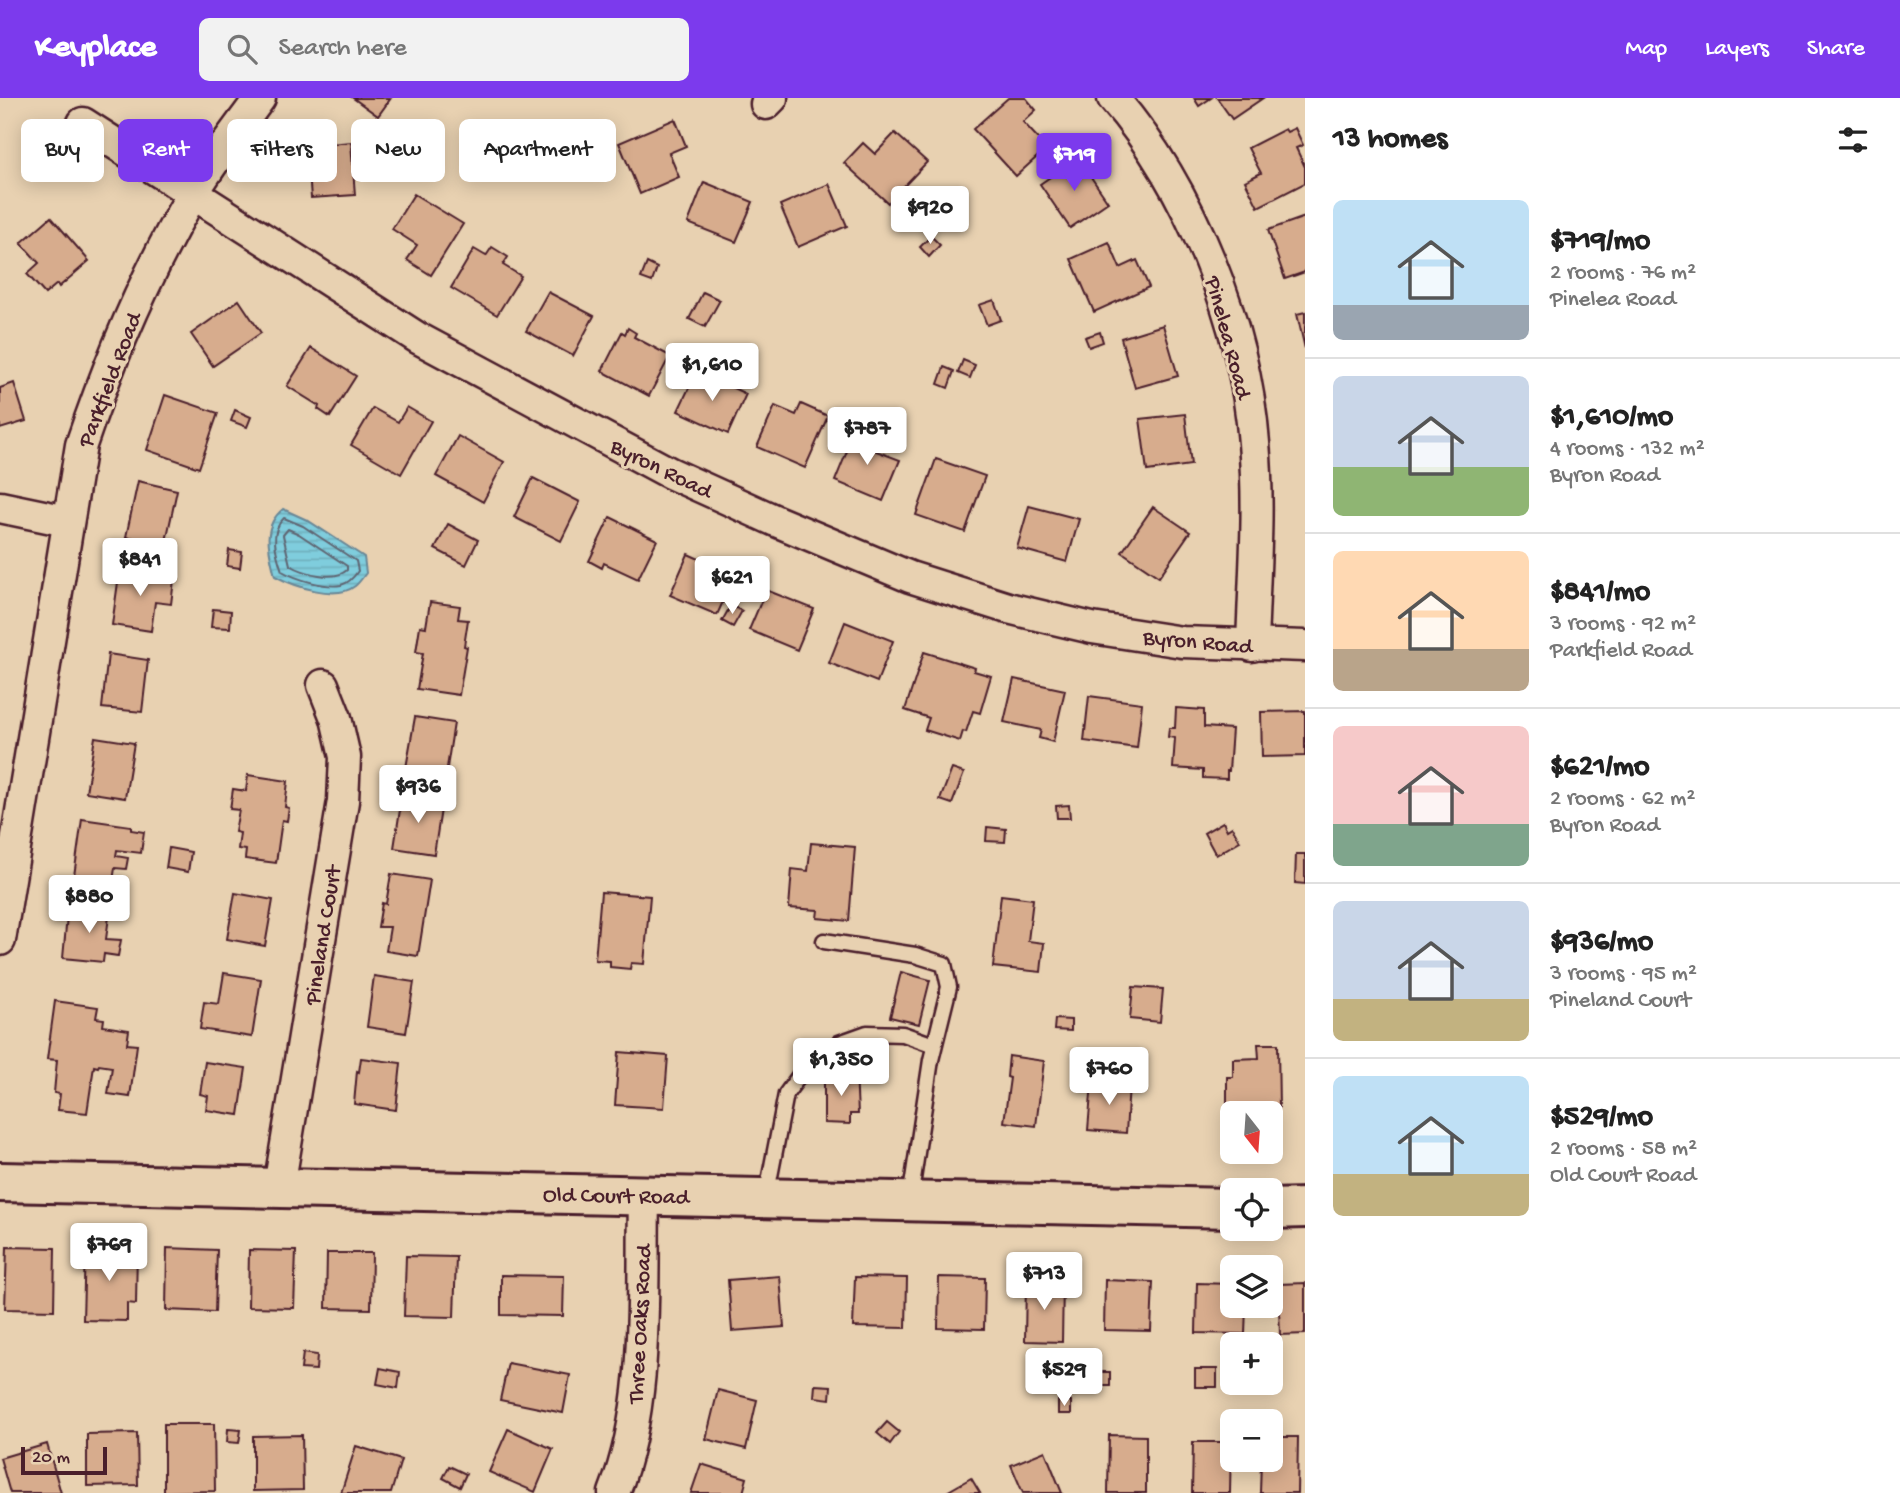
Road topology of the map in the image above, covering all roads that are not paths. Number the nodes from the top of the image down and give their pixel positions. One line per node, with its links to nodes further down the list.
1 (260, 98): 4 (street, Parkfield Road)
2 (1113, 98): 7 (street, Pinelea Road)
3 (104, 136): 4 (street, Byron Road)
4 (193, 193): 6 (street, Parkfield Road); 7 (street, Byron Road)
5 (0, 507): 6 (street)
6 (67, 521): 10 (street, Parkfield Road)
7 (1252, 646): 8 (street, Byron Road)
8 (1305, 646)
9 (323, 685): 14 (street, Pineland Court)
10 (0, 940)
11 (824, 941): 12 (lane)
12 (934, 1045): 16 (lane); 17 (lane)
13 (0, 1182): 14 (main road, Old Court Road)
14 (279, 1188): 15 (main road, Old Court Road)
15 (644, 1195): 16 (main road, Old Court Road); 21 (street, Three Oaks Road)
16 (766, 1197): 17 (main road, Old Court Road)
17 (910, 1200): 18 (main road, Old Court Road)
18 (1220, 1208)
19 (1305, 1208): 20 (main road)
20 (1283, 1209)
21 (614, 1493)

